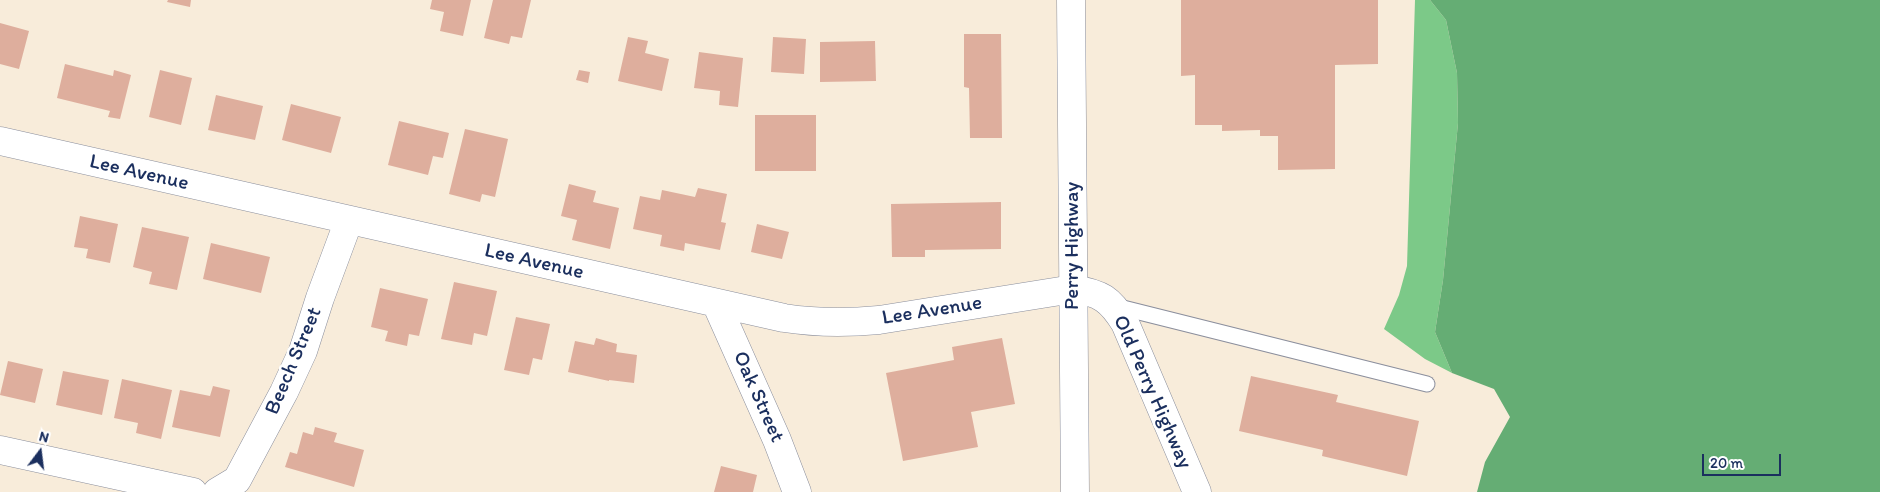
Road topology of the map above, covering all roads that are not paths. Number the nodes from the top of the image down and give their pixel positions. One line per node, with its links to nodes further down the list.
1 (1071, 0): 4 (street, Perry Highway)
2 (0, 141): 3 (street, Lee Avenue)
3 (349, 220): 5 (street, Lee Avenue); 9 (street, Beech Street)
4 (1073, 289): 5 (street, Lee Avenue); 6 (street, Old Perry Highway); 12 (street, Perry Highway)
5 (716, 303): 11 (street, Oak Street)
6 (1113, 306): 7 (lane); 13 (street, Old Perry Highway)
7 (1427, 384)
8 (0, 450): 10 (street)
9 (219, 491)
10 (193, 492)
11 (797, 492)
12 (1075, 492)
13 (1197, 492)

